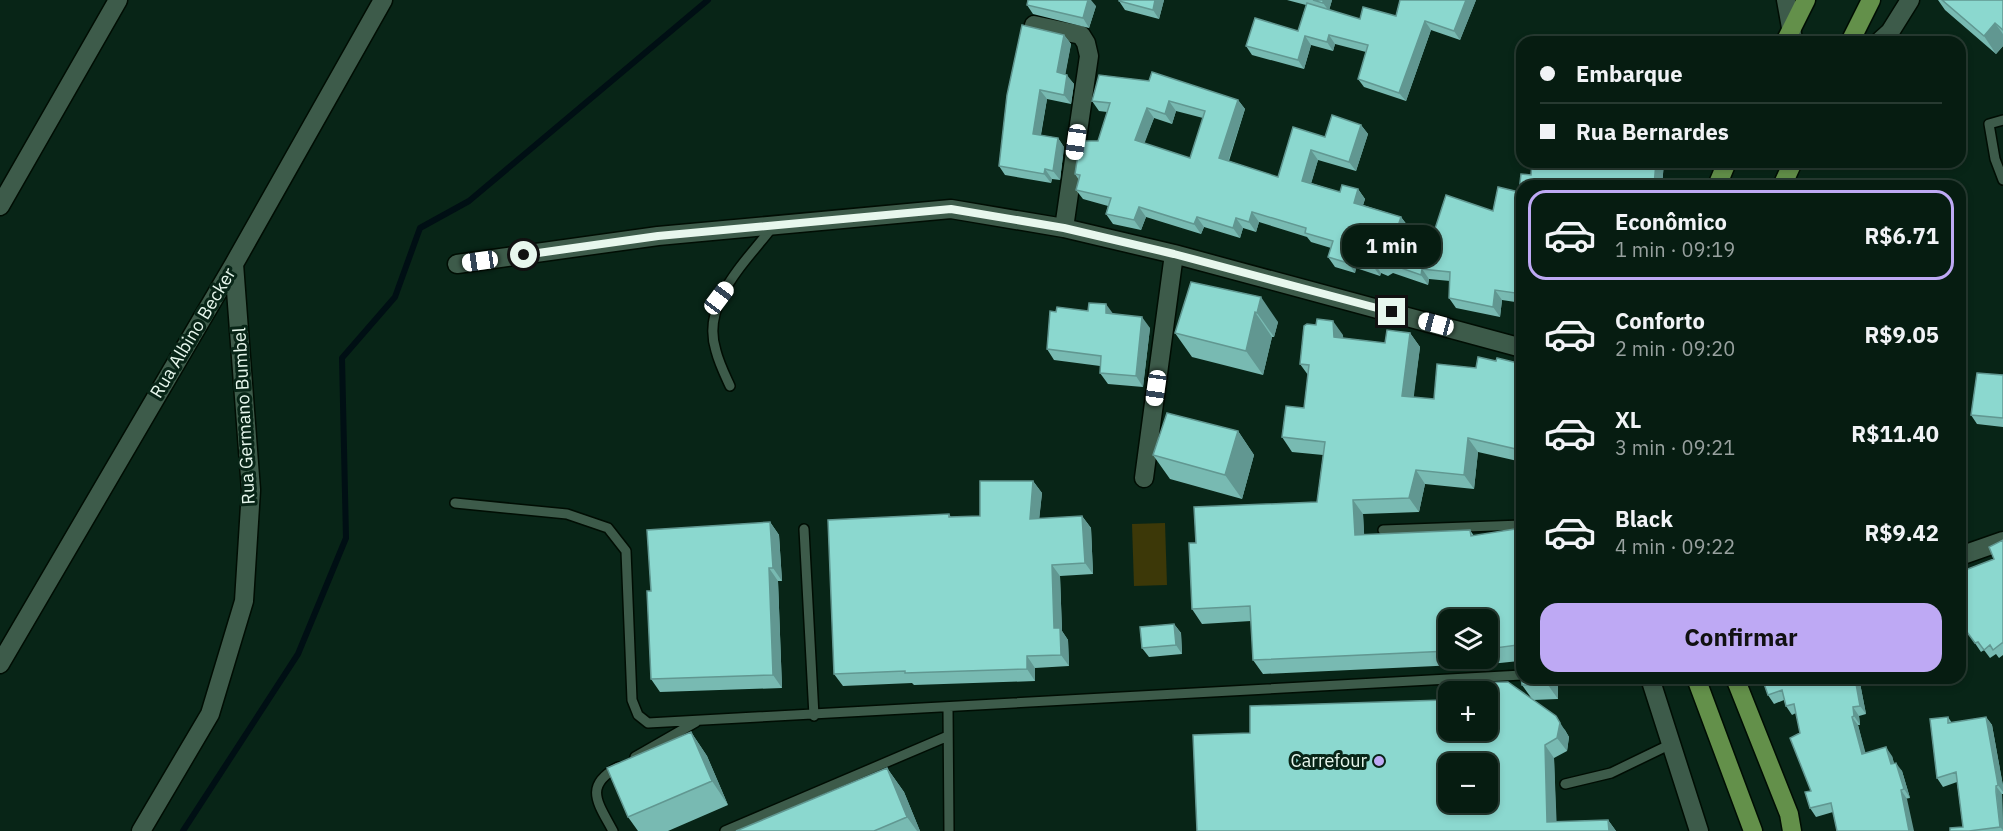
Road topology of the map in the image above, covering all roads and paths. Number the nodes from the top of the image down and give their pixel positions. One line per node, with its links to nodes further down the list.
1 (118, 0): 14 (street)
2 (382, 0): 18 (street, Rua Albino Becker)
3 (1786, 0): 8 (street)
4 (1806, 0): 9 (main road)
5 (1871, 0): 10 (main road)
6 (1910, 0): 11 (street)
7 (1034, 25): 16 (street)
8 (1790, 36)
9 (1791, 36)
10 (1853, 36)
11 (1886, 36)
12 (2003, 120): 13 (lane)
13 (2003, 180)
14 (0, 206)
15 (774, 225): 16 (street); 19 (street); 21 (lane)
16 (1064, 228): 17 (street)
17 (1174, 254): 20 (street); 22 (street)
18 (234, 264): 29 (street, Rua Albino Becker); 40 (street, Rua Germano Bumbel)
19 (457, 264)
20 (1516, 346)
21 (730, 386)
22 (1144, 478)
23 (455, 502): 36 (lane)
24 (1516, 525): 26 (lane)
25 (804, 530): 35 (lane)
26 (1383, 530)
27 (2003, 541): 28 (street)
28 (1966, 554)
29 (0, 664)
30 (1516, 675): 34 (lane)
31 (1652, 684): 38 (street)
32 (1698, 684): 45 (main road)
33 (1737, 684): 46 (main road)
34 (948, 708): 35 (lane); 37 (lane)
35 (814, 716): 36 (lane)
36 (698, 721): 41 (lane)
37 (948, 736): 42 (lane); 43 (lane)
38 (1671, 744): 39 (lane); 44 (street)
39 (1565, 784)
40 (141, 831)
41 (612, 831)
42 (725, 831)
43 (949, 831)
44 (1699, 831)
45 (1753, 831)
46 (1792, 831)

